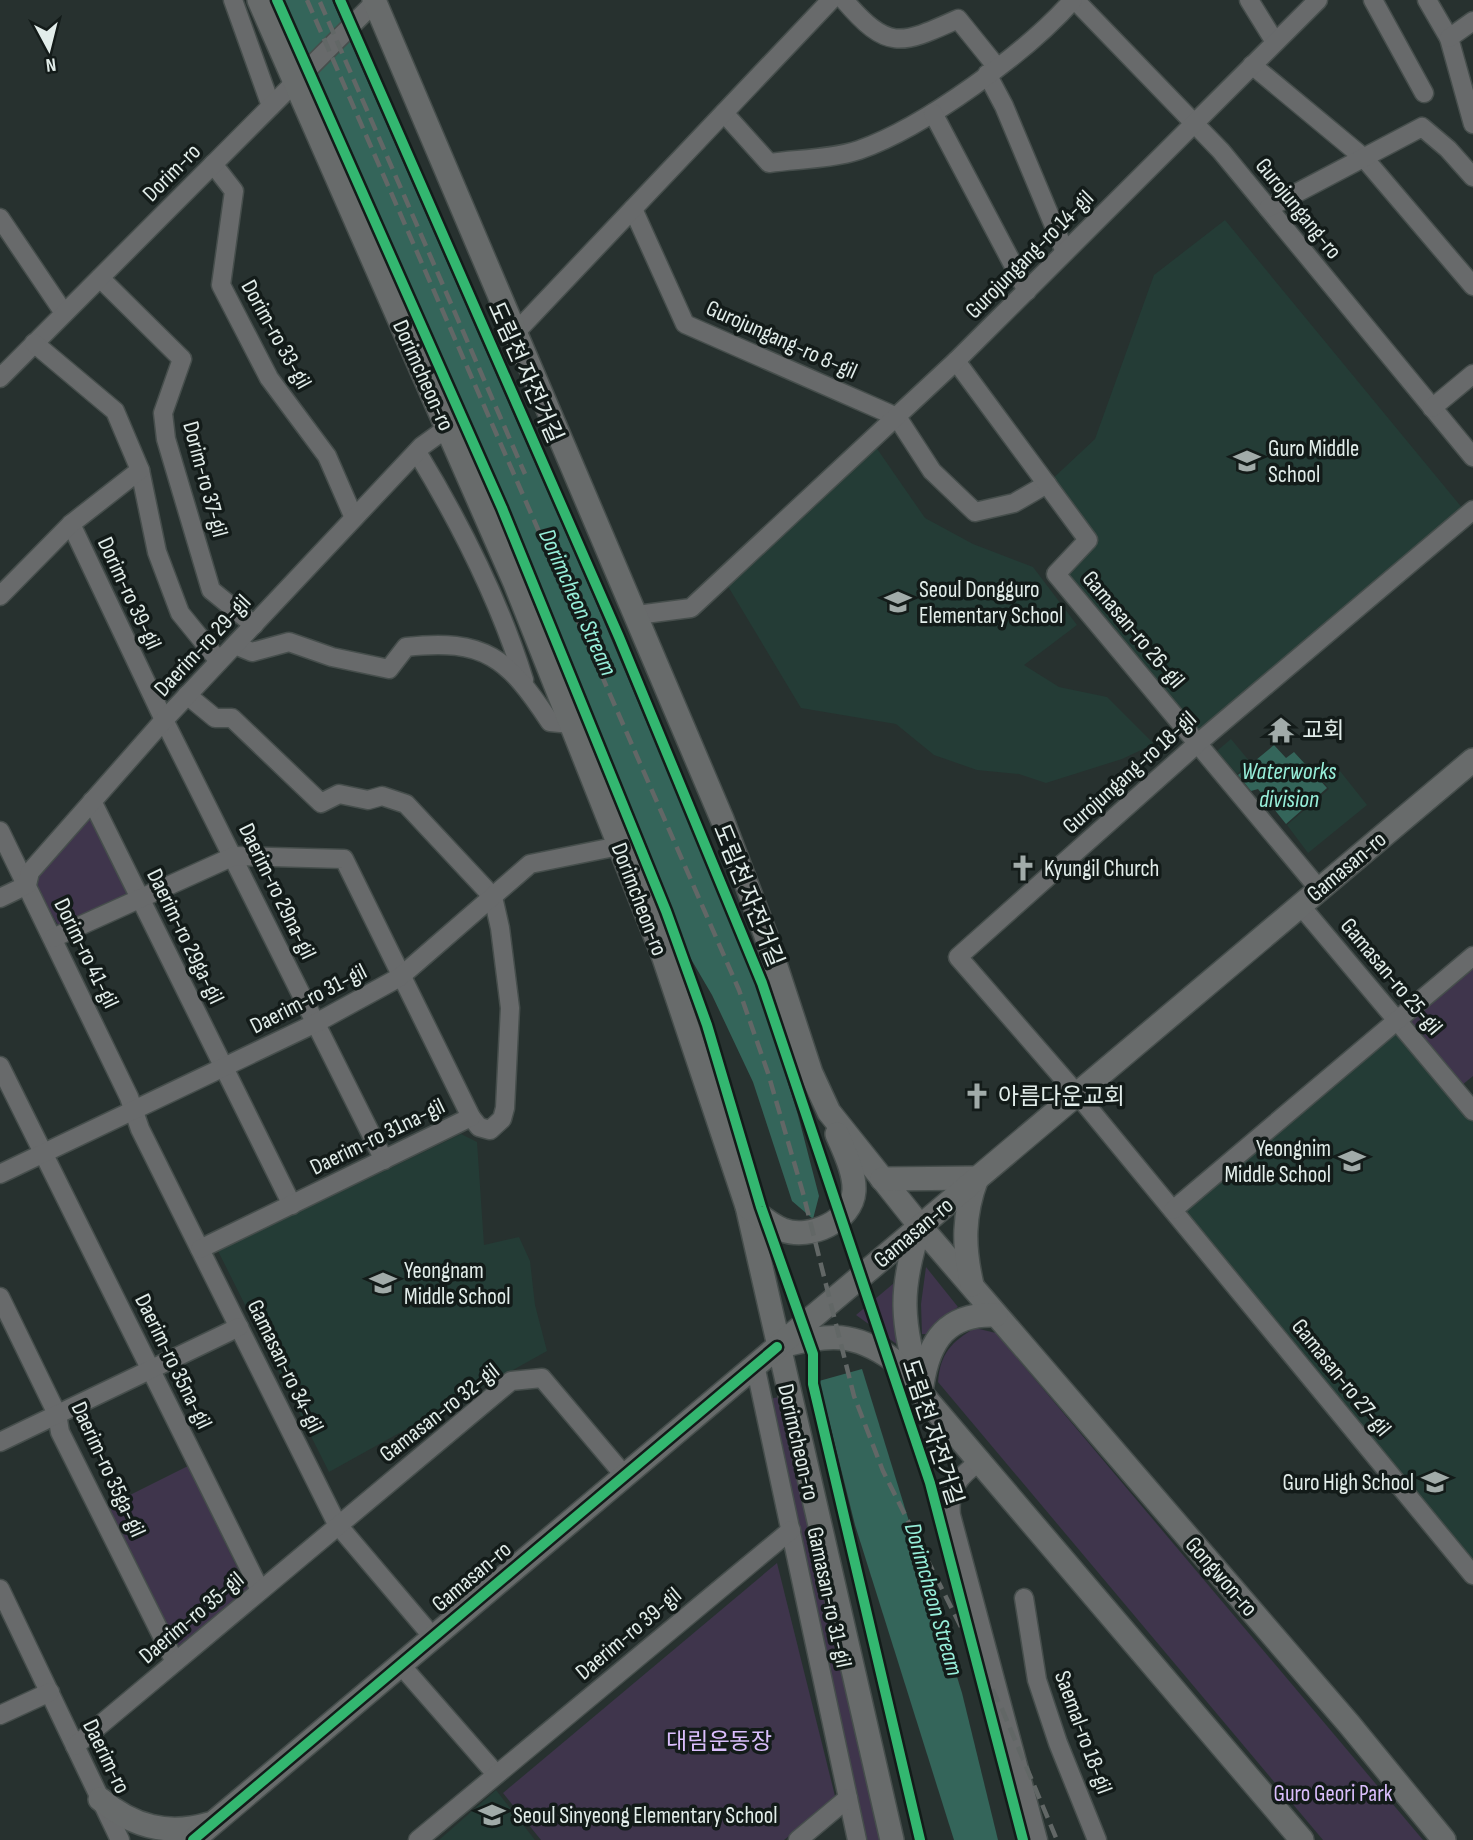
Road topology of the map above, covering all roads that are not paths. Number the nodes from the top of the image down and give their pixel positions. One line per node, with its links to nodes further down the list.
1 (233, 0): 18 (street)
2 (259, 0): 16 (main road, Dorimcheon-ro)
3 (831, 0): 19 (street)
4 (844, 0): 15 (street)
5 (1074, 0): 15 (street); 21 (street, Gurojungang-ro)
6 (1250, 0): 13 (street)
7 (1318, 0): 13 (street, Gurojungang-ro 14-gil)
8 (1373, 0): 17 (street)
9 (1427, 0): 12 (street)
10 (373, 3): 16 (street, Dorim-ro); 34 (main road)
11 (1473, 22): 12 (street)
12 (1449, 38): 22 (street)
13 (1275, 42): 14 (street, Gurojungang-ro 14-gil)
14 (1252, 65): 21 (street, Gurojungang-ro 14-gil); 23 (street)
15 (991, 70): 20 (street); 29 (street)
16 (301, 76): 18 (street, Dorim-ro); 41 (main road, Dorimcheon-ro)
17 (1424, 93)
18 (271, 106): 24 (street, Dorim-ro)
19 (724, 113): 20 (street); 27 (street)
20 (933, 113): 32 (street)
21 (1194, 124): 26 (street, Gurojungang-ro); 29 (street, Gurojungang-ro 14-gil)
22 (1473, 124)
23 (1364, 158): 25 (street); 26 (street); 31 (street)
24 (213, 164): 30 (street, Dorim-ro); 47 (street, Dorim-ro 33-gil)
25 (1473, 177)
26 (1268, 208): 39 (street, Gurojungang-ro)
27 (633, 209): 34 (street); 40 (street, Gurojungang-ro 8-gil)
28 (0, 218): 33 (street)
29 (1065, 252): 32 (street, Gurojungang-ro 14-gil)
30 (100, 278): 33 (street, Dorim-ro); 51 (street, Dorim-ro 37-gil)
31 (1473, 286)
32 (1027, 290): 36 (street, Gurojungang-ro 14-gil)
33 (64, 313): 35 (street, Dorim-ro)
34 (516, 332): 50 (main road)
35 (34, 343): 38 (street, Dorim-ro); 44 (street, Dorim-ro 39-gil)
36 (956, 361): 40 (street, Gurojungang-ro 14-gil); 45 (street, Gamasan-ro 26-gil)
37 (1473, 374): 39 (street)
38 (0, 378)
39 (1432, 408): 43 (street, Gurojungang-ro)
40 (897, 417): 45 (street); 50 (street, Gurojungang-ro 14-gil)
41 (447, 428): 42 (street, Daerim-ro 29-gil); 57 (main road, Dorimcheon-ro)
42 (417, 452): 47 (street, Daerim-ro 29-gil); 54 (street)
43 (1473, 457)
44 (140, 470): 48 (street, Dorim-ro 39-gil); 53 (street, Dorim-ro 39-gil)
45 (1047, 484): 58 (street, Gamasan-ro 26-gil)
46 (1473, 510): 58 (street, Gurojungang-ro 18-gil)
47 (354, 518): 51 (street, Daerim-ro 29-gil)
48 (71, 524): 49 (street, Dorim-ro 39-gil); 56 (street, Dorim-ro 39-gil)
49 (0, 596)
50 (637, 615): 80 (main road)
51 (254, 625): 52 (street, Daerim-ro 29-gil)
52 (235, 645): 53 (street, Daerim-ro 29-gil); 54 (street)
53 (219, 661): 55 (street, Daerim-ro 29-gil)
54 (525, 683): 57 (street)
55 (187, 695): 56 (street, Daerim-ro 29-gil); 66 (street)
56 (164, 720): 60 (street, Daerim-ro 29-gil); 63 (street, Daerim-ro 29na-gil)
57 (571, 724): 62 (main road, Dorimcheon-ro)
58 (1198, 743): 65 (street, Gamasan-ro 26-gil); 77 (street, Gurojungang-ro 18-gil)
59 (1473, 760): 65 (main road, Gamasan-ro)
60 (92, 802): 64 (street, Daerim-ro 29-gil); 68 (street, Daerim-ro 29ga-gil)
61 (0, 831): 64 (street, Dorim-ro 41-gil)
62 (619, 846): 66 (street, Daerim-ro 31-gil); 88 (main road, Dorimcheon-ro)
63 (234, 856): 68 (street); 72 (street, Daerim-ro 31na-gil); 74 (street, Daerim-ro 29na-gil)
64 (27, 885): 67 (street); 70 (street, Dorim-ro 41-gil)
65 (1319, 889): 69 (main road, Gamasan-ro)
66 (492, 897): 72 (street, Daerim-ro 31-gil); 81 (street)
67 (0, 898)
68 (141, 898): 70 (street); 76 (street, Daerim-ro 29ga-gil)
69 (1300, 905): 73 (street, Gamasan-ro 25-gil); 77 (main road, Gamasan-ro)
70 (53, 938): 78 (street, Dorim-ro 41-gil)
71 (1473, 956): 73 (street)
72 (400, 977): 74 (street, Daerim-ro 31-gil); 81 (street, Daerim-ro 31na-gil)
73 (1396, 1019): 79 (street, Gamasan-ro 25-gil); 89 (street)
74 (316, 1023): 76 (street, Daerim-ro 31-gil); 83 (street, Daerim-ro 29na-gil)
75 (0, 1066): 82 (street, Daerim-ro 35na-gil)
76 (224, 1067): 78 (street, Daerim-ro 31-gil); 87 (street, Daerim-ro 29ga-gil)
77 (1077, 1094): 85 (main road, Gamasan-ro); 89 (street, Gamasan-ro 27-gil)
78 (131, 1104): 82 (street, Daerim-ro 31-gil); 91 (street, Gamasan-ro 34-gil)
79 (1473, 1111)
80 (829, 1112): 86 (main road); 88 (main road)
81 (471, 1117): 83 (street, Daerim-ro 31na-gil)
82 (43, 1153): 84 (street, Daerim-ro 31-gil); 98 (street, Daerim-ro 35na-gil)
83 (384, 1160): 87 (street, Daerim-ro 31na-gil)
84 (0, 1174)
85 (977, 1178): 86 (main road); 90 (main road, Gamasan-ro); 92 (main road)
86 (882, 1179): 90 (main road)
87 (292, 1205): 91 (street, Daerim-ro 31na-gil)
88 (747, 1206): 96 (main road, Dorimcheon-ro)
89 (1173, 1210): 106 (street, Gamasan-ro 27-gil)
90 (920, 1226): 92 (main road, Gongwon-ro); 96 (main road, Gamasan-ro); 99 (main road)
91 (200, 1249): 95 (street, Gamasan-ro 34-gil)
92 (972, 1288): 94 (main road, Gongwon-ro)
93 (0, 1297): 100 (street, Daerim-ro 35ga-gil)
94 (996, 1315): 99 (main road); 129 (main road, Gongwon-ro)
95 (239, 1327): 98 (street); 104 (street, Gamasan-ro 34-gil)
96 (777, 1347): 97 (main road, Gamasan-ro); 99 (main road); 125 (main road, Dorimcheon-ro)
97 (755, 1365): 103 (main road, Gamasan-ro); 105 (street, Gamasan-ro 31-gil)
98 (150, 1369): 100 (street); 108 (street, Daerim-ro 35na-gil)
99 (921, 1390): 102 (main road)
100 (57, 1415): 101 (street); 111 (street, Daerim-ro 35ga-gil)
101 (0, 1442)
102 (981, 1460): 126 (street); 128 (main road)
103 (624, 1475): 104 (street, Gamasan-ro 32-gil); 110 (main road, Gamasan-ro)
104 (337, 1524): 108 (street, Daerim-ro 35-gil); 110 (street, Gamasan-ro 34-gil)
105 (791, 1530): 116 (street, Daerim-ro 39-gil); 117 (street, Gamasan-ro 31-gil)
106 (1473, 1574)
107 (0, 1589): 113 (street, Daerim-ro)
108 (260, 1590): 111 (street, Daerim-ro 35-gil)
109 (1024, 1598): 127 (street, Saemal-ro 18-gil)
110 (432, 1636): 112 (main road, Gamasan-ro)
111 (175, 1662): 115 (street, Daerim-ro 35-gil)
112 (399, 1663): 116 (street); 119 (main road, Gamasan-ro)
113 (50, 1692): 114 (street); 115 (street, Daerim-ro)
114 (0, 1715)
115 (75, 1746): 118 (street, Daerim-ro)
116 (496, 1774): 122 (street, Daerim-ro 39-gil)
117 (848, 1798): 123 (street); 124 (street, Gamasan-ro 31-gil)
118 (100, 1799): 119 (main road); 120 (street, Daerim-ro)
119 (212, 1824): 121 (main road, Gamasan-ro)
120 (120, 1840)
121 (193, 1840)
122 (418, 1840)
123 (797, 1840)
124 (857, 1840)
125 (892, 1840)
126 (1038, 1840)
127 (1097, 1840)
128 (1302, 1840)
129 (1444, 1840)

